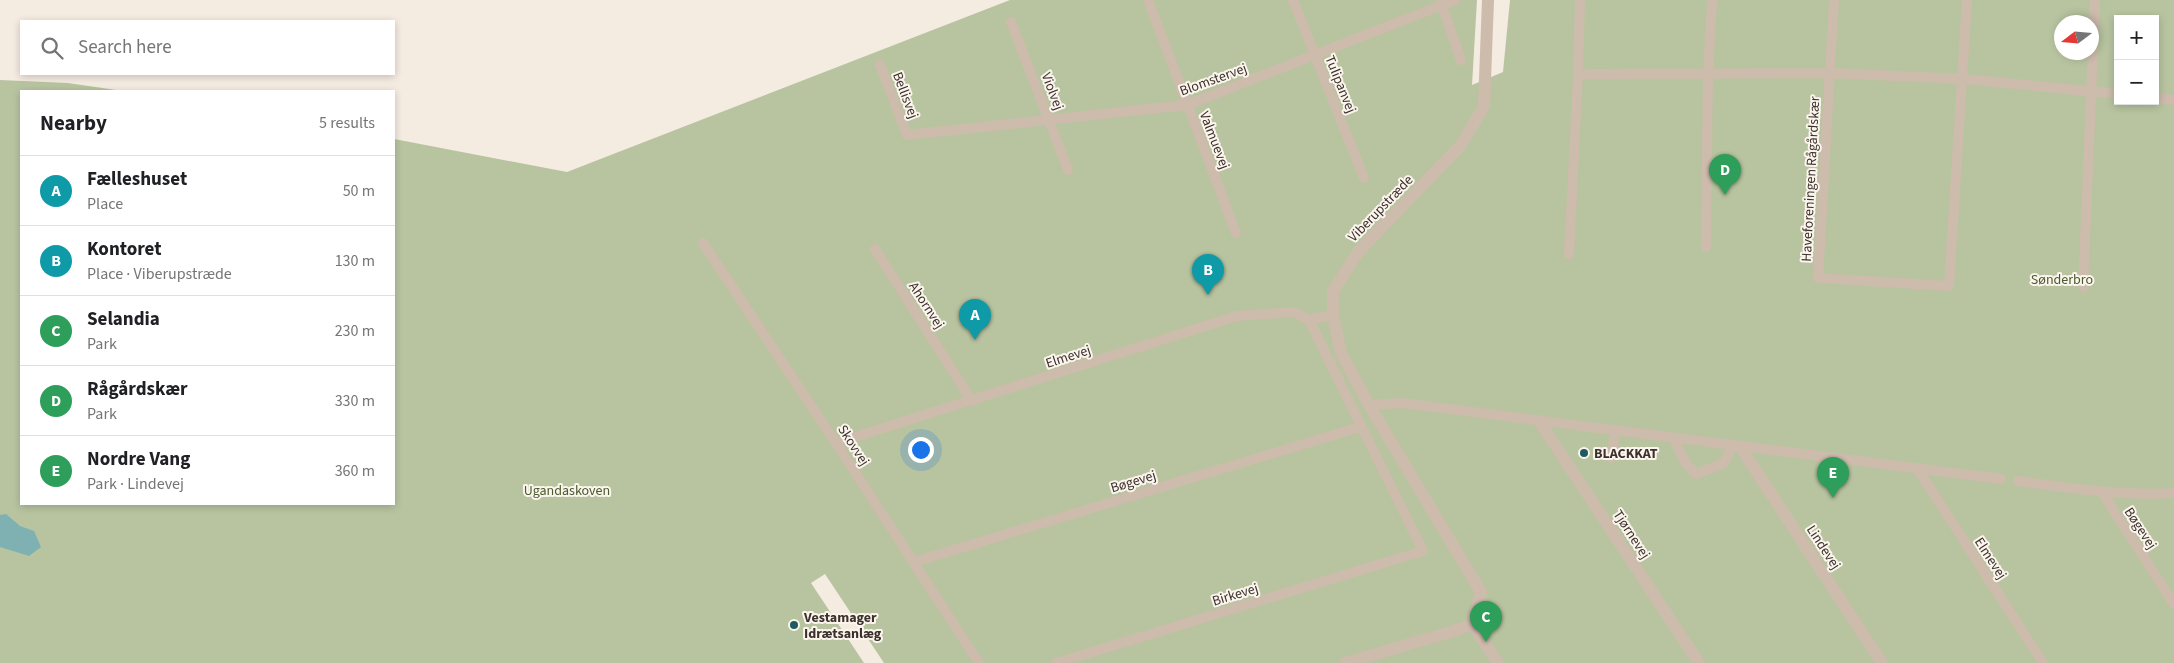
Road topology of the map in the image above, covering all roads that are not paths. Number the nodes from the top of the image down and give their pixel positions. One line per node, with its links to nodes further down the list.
1 (1148, 0): 23 (lane, Valmuevej)
2 (1293, 0): 12 (lane, Tulipanvej)
3 (1454, 0): 10 (lane, Blomstervej)
4 (1488, 0): 34 (street, Viberupstræde)
5 (1580, 0): 17 (lane)
6 (1712, 0): 15 (lane)
7 (1834, 0): 16 (lane, Haveforeningen Rågårdskær)
8 (1967, 0): 18 (lane, Haveforeningen Rågårdskær)
9 (2095, 0): 19 (lane)
10 (1441, 3): 12 (lane, Blomstervej); 13 (lane)
11 (1011, 22): 24 (lane, Violvej)
12 (1315, 55): 23 (lane, Blomstervej); 27 (lane, Tulipanvej)
13 (1461, 60)
14 (880, 65): 25 (lane, Bellisvej)
15 (1708, 73): 16 (lane); 17 (lane); 30 (lane)
16 (1829, 73): 18 (lane); 18 (lane, Haveforeningen Rågårdskær)
17 (1578, 74): 32 (lane)
18 (1964, 79): 19 (lane)
19 (2092, 91): 20 (lane); 33 (lane)
20 (2114, 94)
21 (2159, 98): 22 (lane)
22 (2174, 100)
23 (1188, 105): 24 (lane, Blomstervej); 28 (lane, Valmuevej)
24 (1049, 120): 25 (lane, Blomstervej); 26 (lane, Violvej)
25 (907, 134)
26 (1068, 170)
27 (1364, 178)
28 (1236, 233)
29 (703, 243): 42 (lane, Skovvej)
30 (1706, 247)
31 (875, 249): 36 (lane, Ahornvej)
32 (1569, 254)
33 (2083, 287)
34 (1333, 315): 35 (lane); 37 (street, Viberupstræde)
35 (1309, 320): 36 (lane, Elmevej); 39 (lane)
36 (972, 401): 42 (lane, Elmevej)
37 (1369, 405): 38 (lane); 52 (street, Viberupstræde)
38 (1539, 421): 40 (lane); 57 (street, Tjørnevej)
39 (1360, 427): 50 (lane, Bøgevej); 54 (lane, Birkevej)
40 (1616, 431): 41 (lane); 44 (lane)
41 (1674, 439): 43 (lane); 43 (lane)
42 (836, 443): 50 (lane, Skovvej)
43 (1736, 447): 45 (lane); 58 (street, Lindevej)
44 (1612, 458)
45 (1917, 468): 46 (lane); 59 (lane, Elmevej)
46 (2001, 479)
47 (2018, 481): 48 (lane)
48 (2102, 492): 49 (lane); 51 (lane, Bøgevej)
49 (2174, 493)
50 (914, 562): 53 (lane, Skovvej)
51 (2174, 604)
52 (1472, 624): 55 (street); 56 (street)
53 (979, 663)
54 (1056, 663)
55 (1345, 663)
56 (1498, 663)
57 (1699, 663)
58 (1882, 663)
59 (2043, 663)

